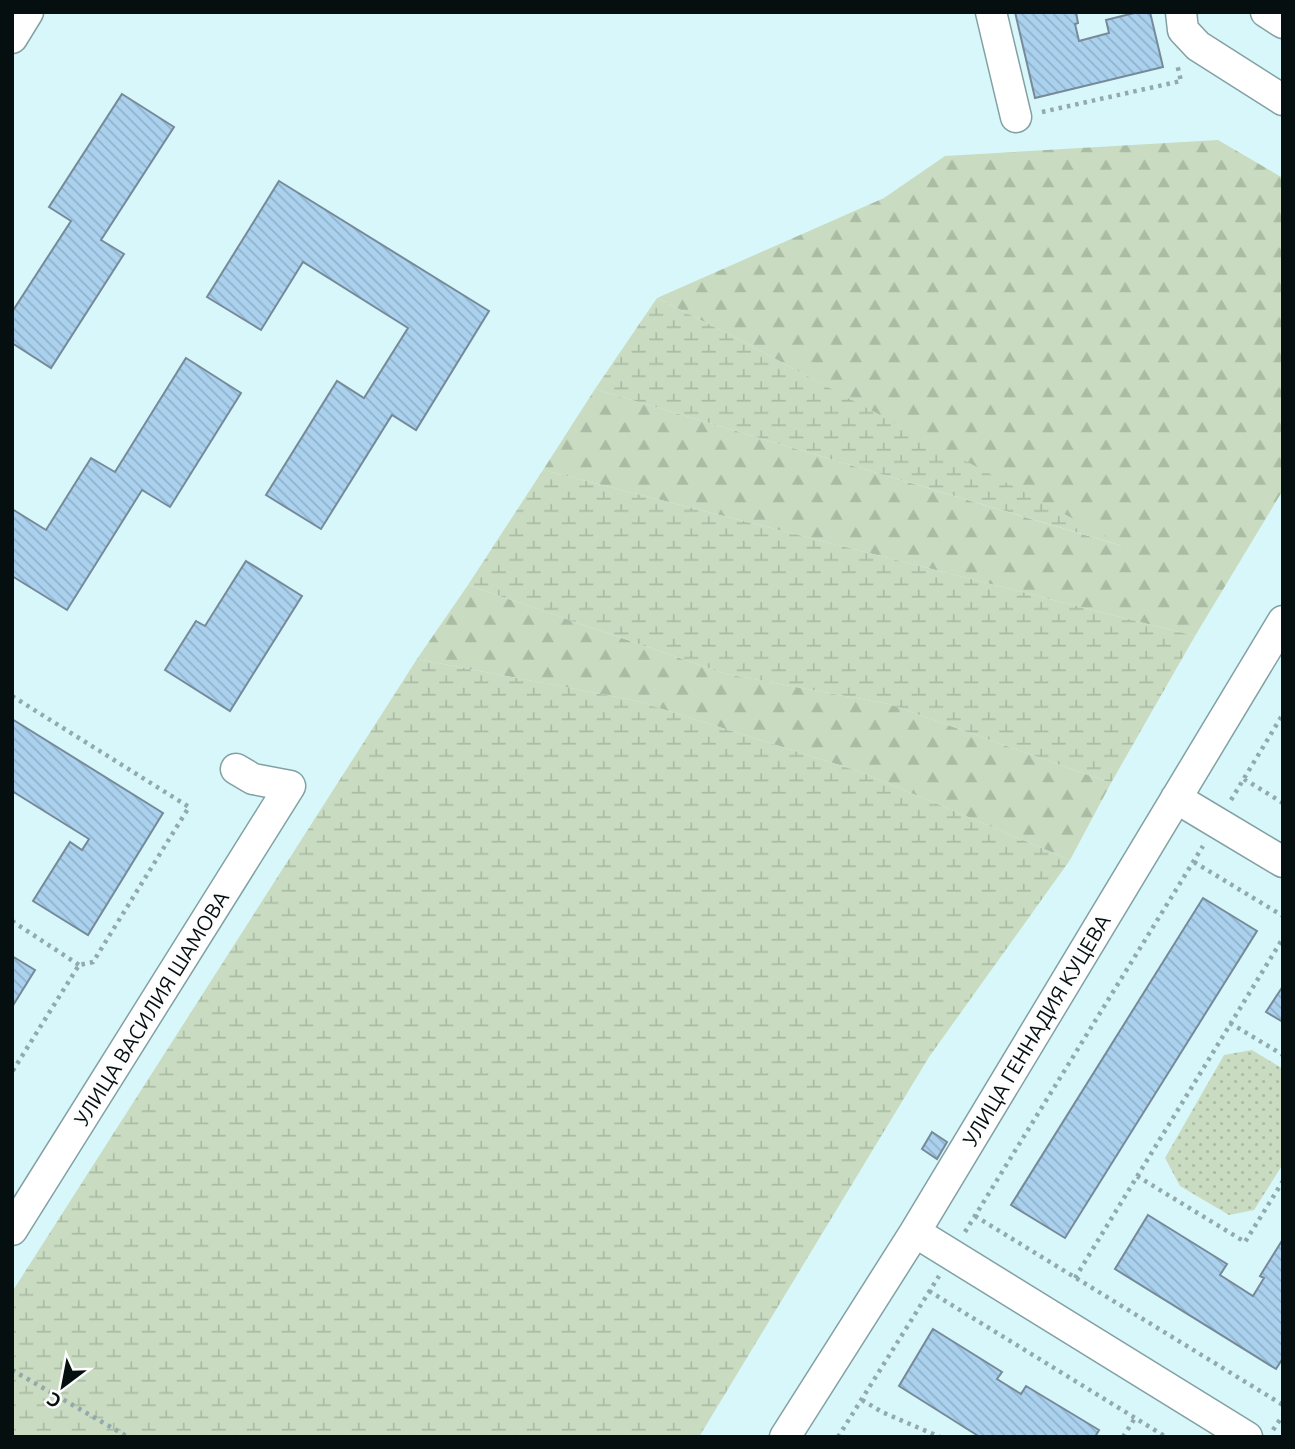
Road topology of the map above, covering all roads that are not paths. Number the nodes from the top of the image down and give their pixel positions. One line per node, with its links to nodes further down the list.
1 (28, 12): 6 (street)
2 (991, 12): 8 (street)
3 (1181, 12): 7 (street)
4 (1266, 12): 5 (street)
5 (1283, 23)
6 (12, 38)
7 (1283, 100)
8 (1025, 115)
9 (1283, 621): 11 (street, УЛИЦА ГЕННАДИЯ КУЦЕВА)
10 (236, 769): 13 (street, УЛИЦА ВАСИЛИЯ ШАМОВА)
11 (1176, 798): 12 (street); 14 (street, УЛИЦА ГЕННАДИЯ КУЦЕВА)
12 (1283, 862)
13 (12, 1230)
14 (915, 1232): 15 (street, УЛИЦА ГЕННАДИЯ КУЦЕВА); 16 (street)
15 (785, 1437)
16 (1247, 1437)

